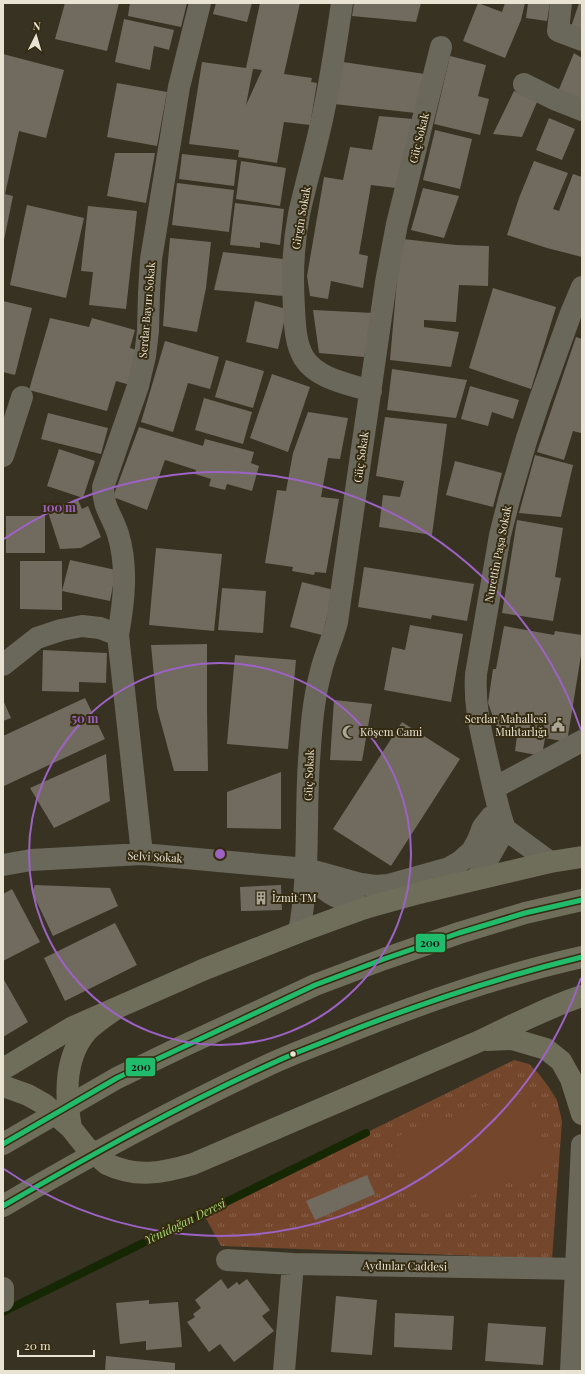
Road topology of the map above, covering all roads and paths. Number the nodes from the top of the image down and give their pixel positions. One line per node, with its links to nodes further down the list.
1 (200, 3): 12 (street, Serdar Bayırı Sokak)
2 (342, 3): 9 (street, Girgin Sokak)
3 (561, 3): 4 (street)
4 (582, 40)
5 (441, 47): 9 (street, Güç Sokak)
6 (524, 84): 7 (street)
7 (582, 110)
8 (582, 287): 15 (street, Nurettin Paşa Sokak)
9 (371, 391): 21 (street, Güç Sokak)
10 (22, 397): 11 (street)
11 (3, 456)
12 (118, 635): 13 (street); 17 (street, Serdar Bayırı Sokak)
13 (3, 665)
14 (582, 741): 15 (street)
15 (494, 788): 16 (street, Nurettin Paşa Sokak)
16 (502, 820): 19 (street); 21 (street, Selvi Sokak); 22 (street)
17 (142, 854): 20 (street, Selvi Sokak); 21 (street, Selvi Sokak)
18 (582, 857): 19 (highway)
19 (550, 862): 22 (highway)
20 (3, 865)
21 (307, 869): 24 (street); 25 (street, Güç Sokak)
22 (478, 878): 24 (highway)
23 (582, 900): 34 (highway)
24 (365, 908): 25 (highway)
25 (299, 932): 28 (highway)
26 (582, 957): 36 (highway)
27 (582, 996): 29 (highway)
28 (114, 1010): 30 (highway); 33 (highway, bridge)
29 (482, 1040): 32 (highway); 33 (highway, bridge)
30 (3, 1069)
31 (3, 1086): 33 (highway, bridge)
32 (582, 1114)
33 (71, 1128)
34 (3, 1144)
35 (582, 1145): 39 (street)
36 (3, 1206)
37 (228, 1260): 38 (street, Aydınlar Caddesi)
38 (293, 1264): 39 (street, Aydınlar Caddesi); 40 (street)
39 (579, 1269): 41 (street)
40 (284, 1371)
41 (572, 1371)

